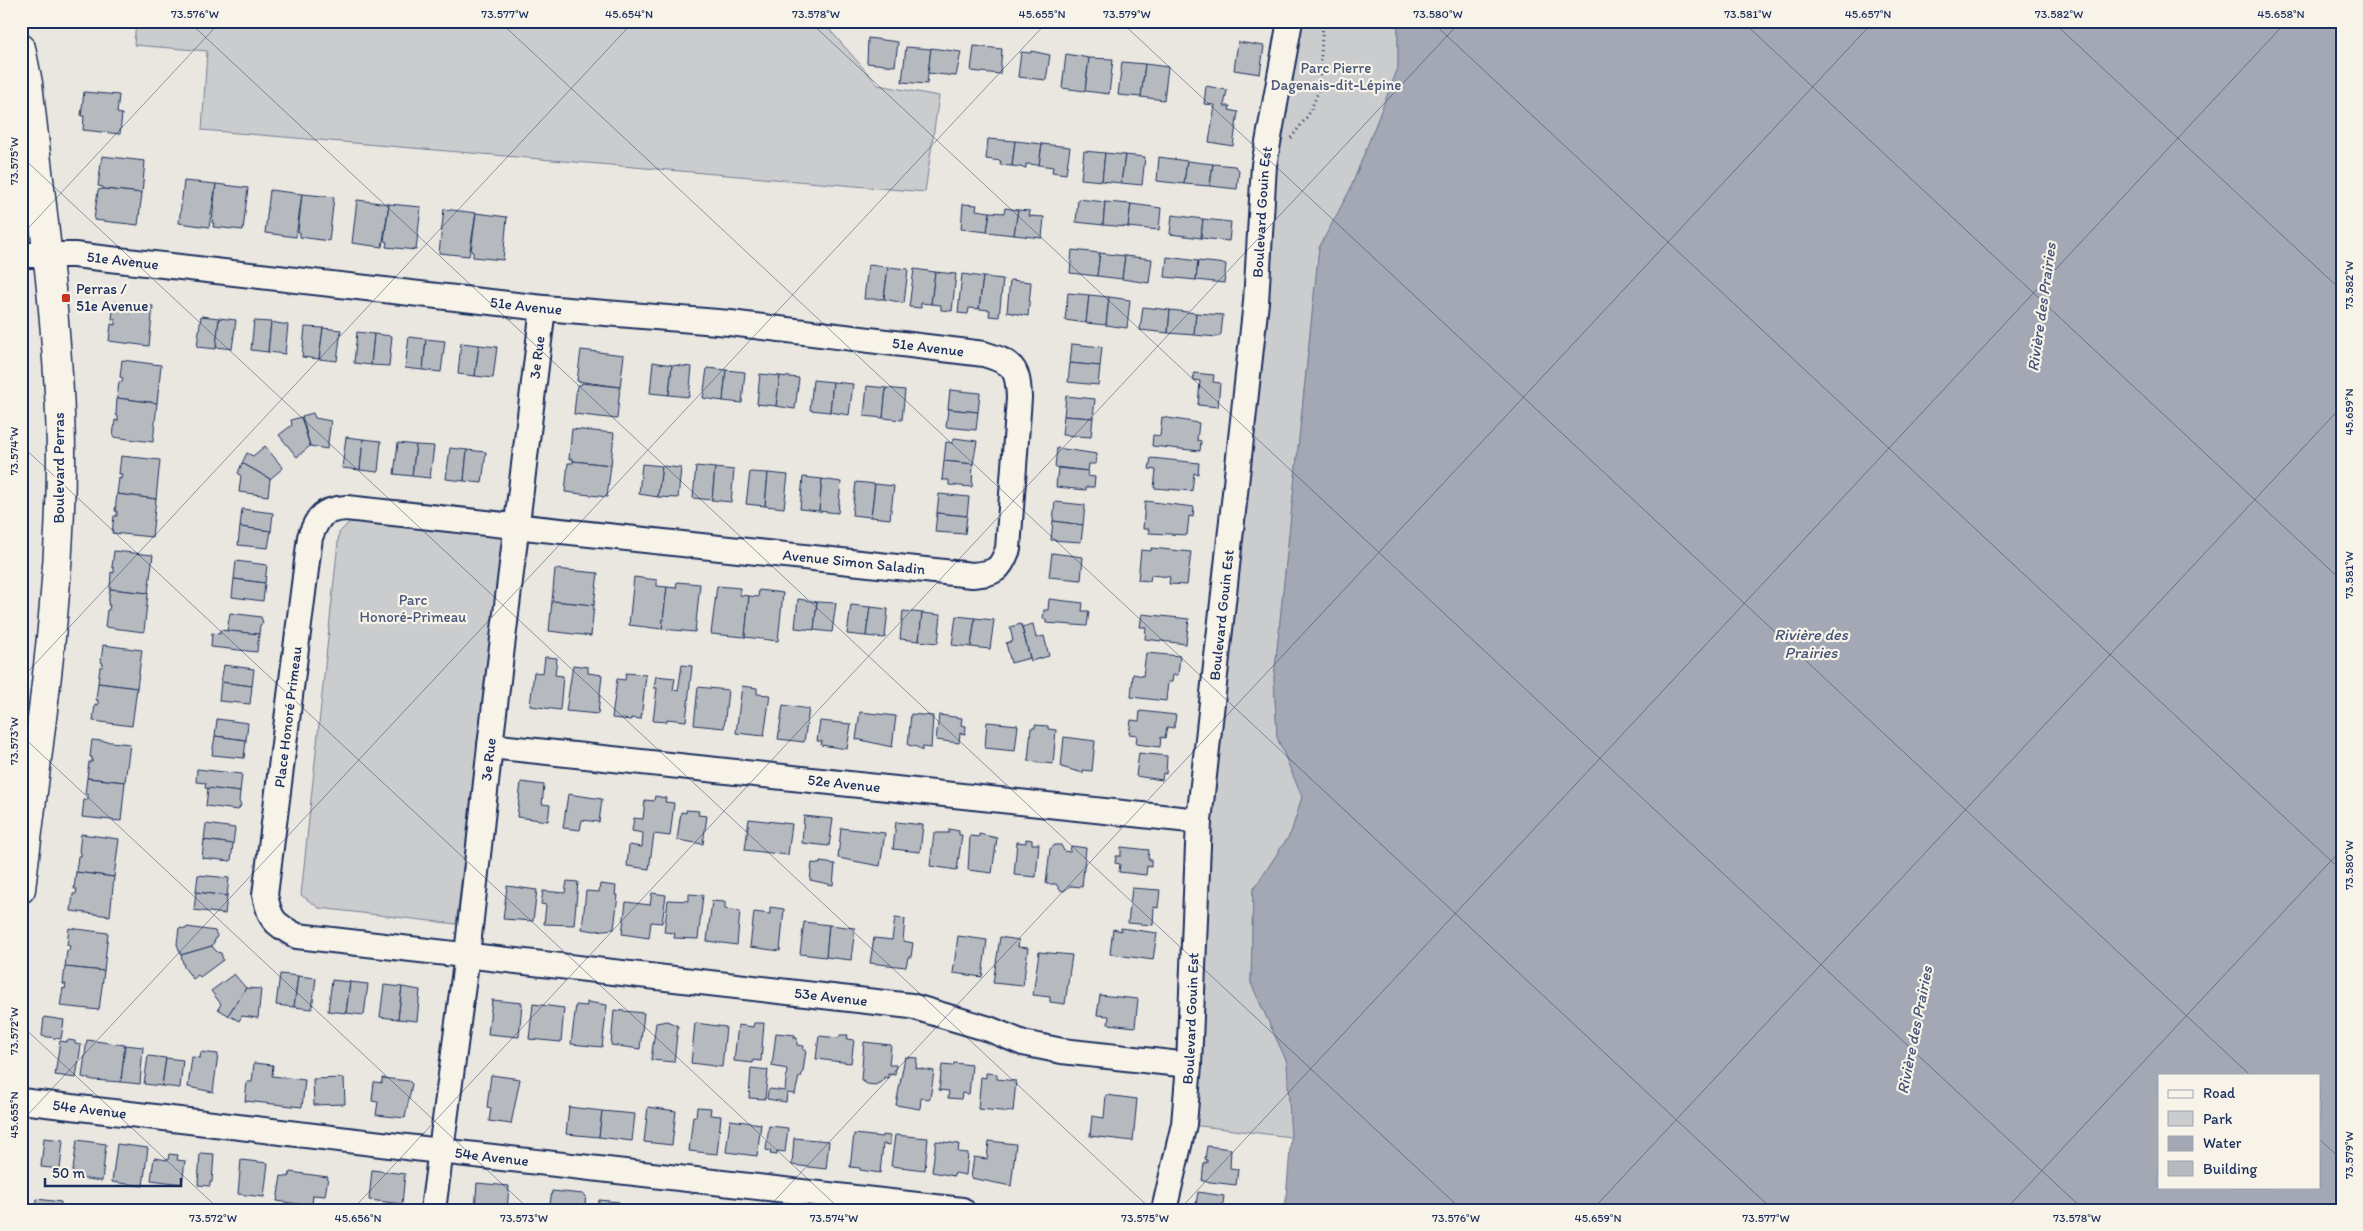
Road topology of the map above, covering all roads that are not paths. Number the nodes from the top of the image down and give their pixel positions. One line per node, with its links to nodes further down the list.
1 (1290, 21): 8 (street, Boulevard Gouin Est)
2 (21, 48): 3 (main road, Boulevard Perras)
3 (34, 255): 4 (street, 51e Avenue); 9 (main road, Boulevard Perras)
4 (543, 308): 5 (street, 51e Avenue); 6 (street, 3e Rue)
5 (1019, 379): 6 (street, Avenue Simon Saladin)
6 (517, 525): 7 (street, 3e Rue); 10 (street, Place Honoré Primeau)
7 (490, 746): 8 (street, 52e Avenue); 10 (street, 3e Rue)
8 (1199, 821): 11 (street, Boulevard Gouin Est)
9 (21, 889)
10 (467, 955): 11 (street, 53e Avenue); 13 (street, 3e Rue)
11 (1189, 1065): 17 (street, Boulevard Gouin Est)
12 (21, 1101): 13 (street, 54e Avenue)
13 (440, 1151): 14 (street, 54e Avenue); 15 (street, 3e Rue)
14 (931, 1208): 16 (street, 54e Avenue)
15 (433, 1210)
16 (962, 1210)
17 (1164, 1210)

